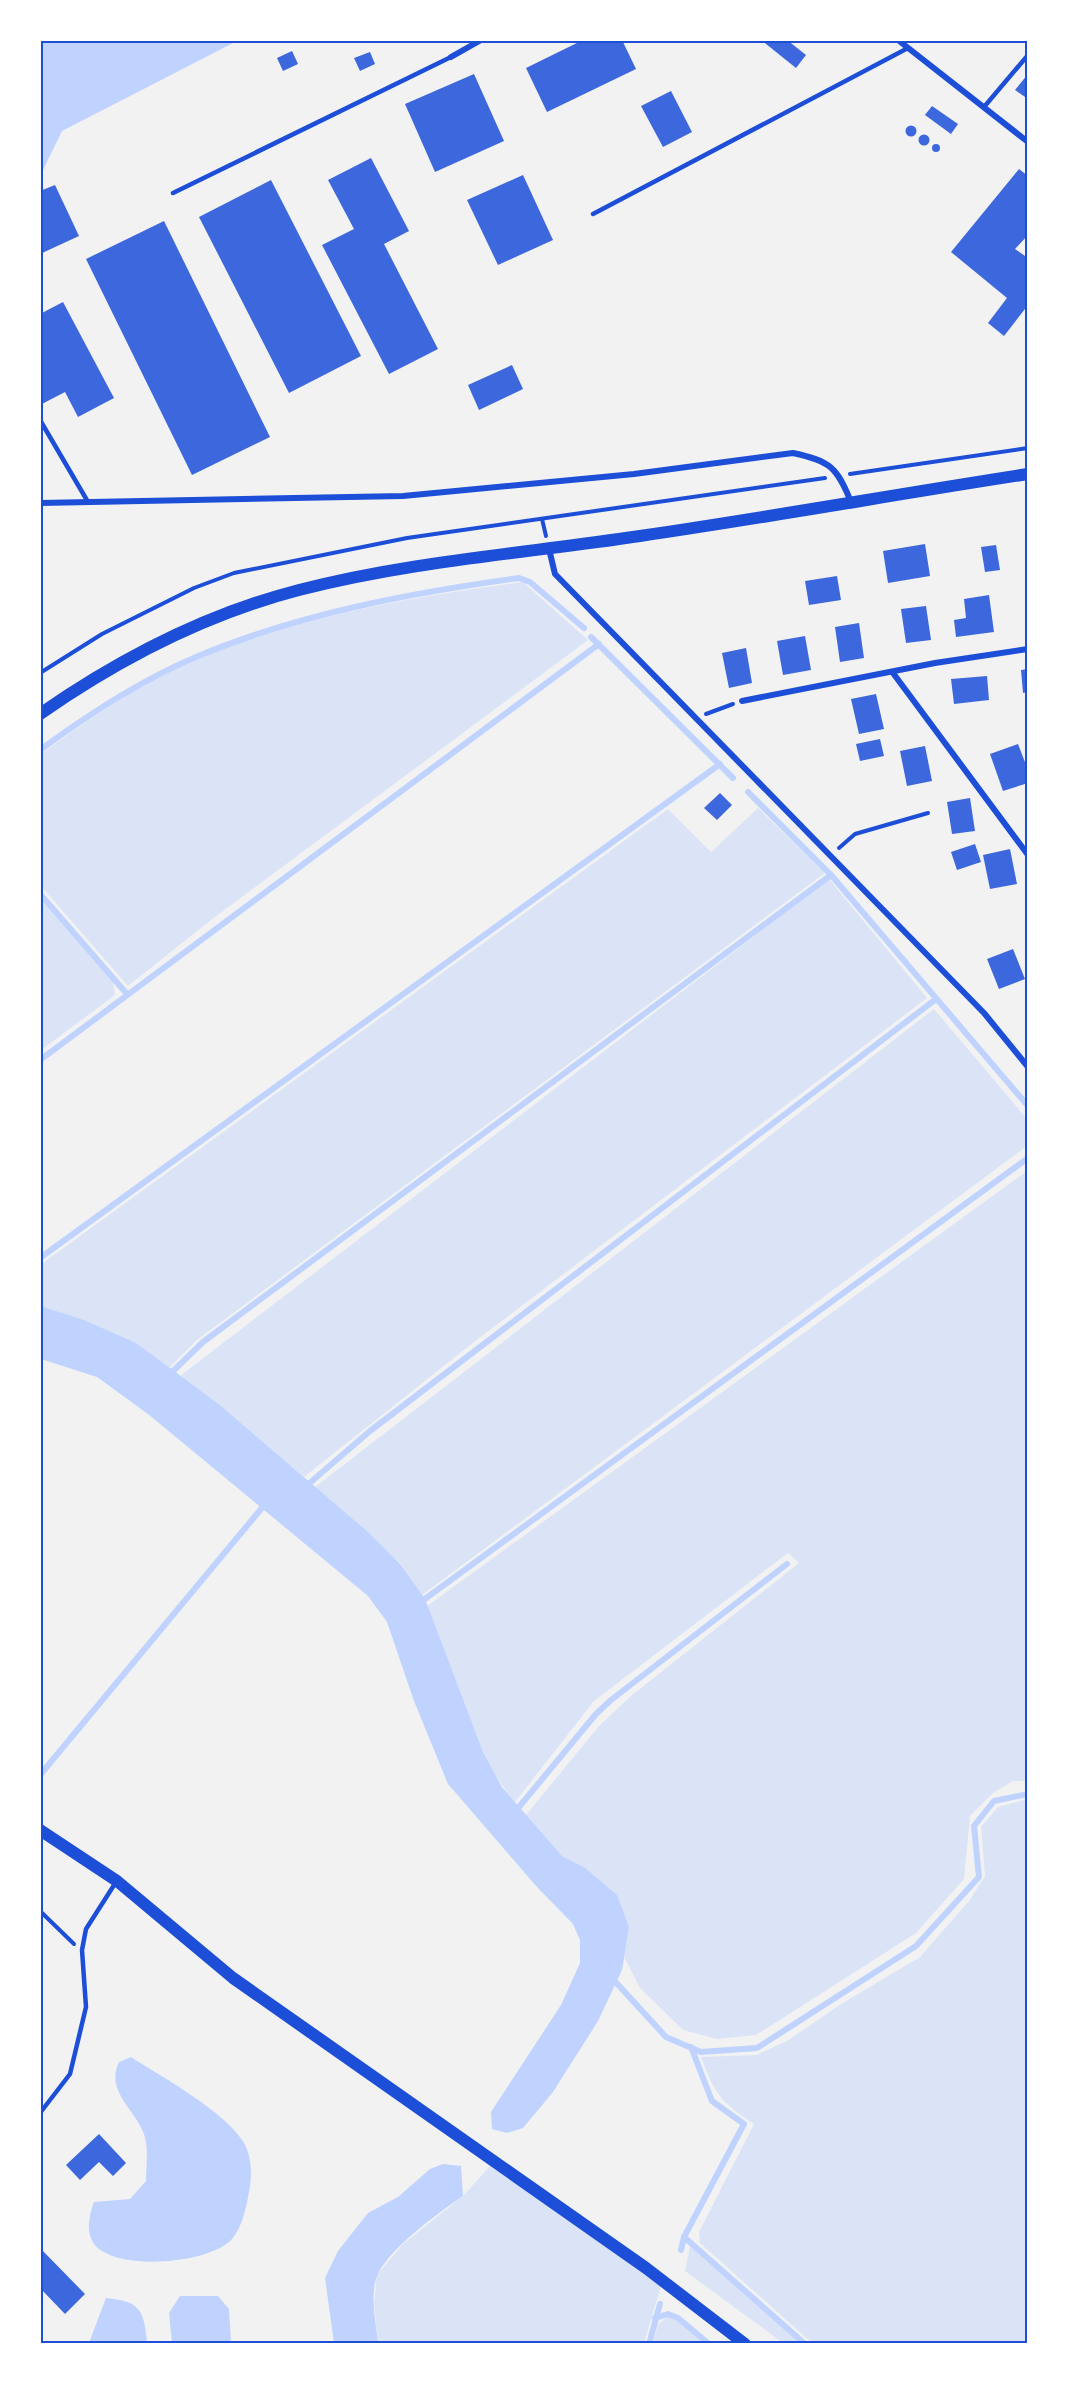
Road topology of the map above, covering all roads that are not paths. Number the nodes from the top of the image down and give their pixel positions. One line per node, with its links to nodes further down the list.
1 (481, 40): 5 (street)
2 (898, 40): 3 (street)
3 (908, 48): 6 (street); 9 (lane)
4 (1028, 55): 6 (lane)
5 (451, 57): 8 (lane)
6 (984, 107): 7 (street)
7 (1028, 141)
8 (173, 193)
9 (592, 214)
10 (40, 420): 12 (lane)
11 (1028, 474): 13 (main road)
12 (88, 502): 13 (street); 14 (street)
13 (850, 502): 15 (main road)
14 (40, 503)
15 (549, 549): 19 (main road); 21 (street)
16 (1028, 649): 17 (street)
17 (893, 673): 18 (street); 20 (street)
18 (742, 701)
19 (40, 714)
20 (1028, 855)
21 (1028, 1067)
22 (40, 1830): 23 (main road)
23 (117, 1881): 24 (lane); 25 (main road)
24 (40, 2113)
25 (745, 2343)

